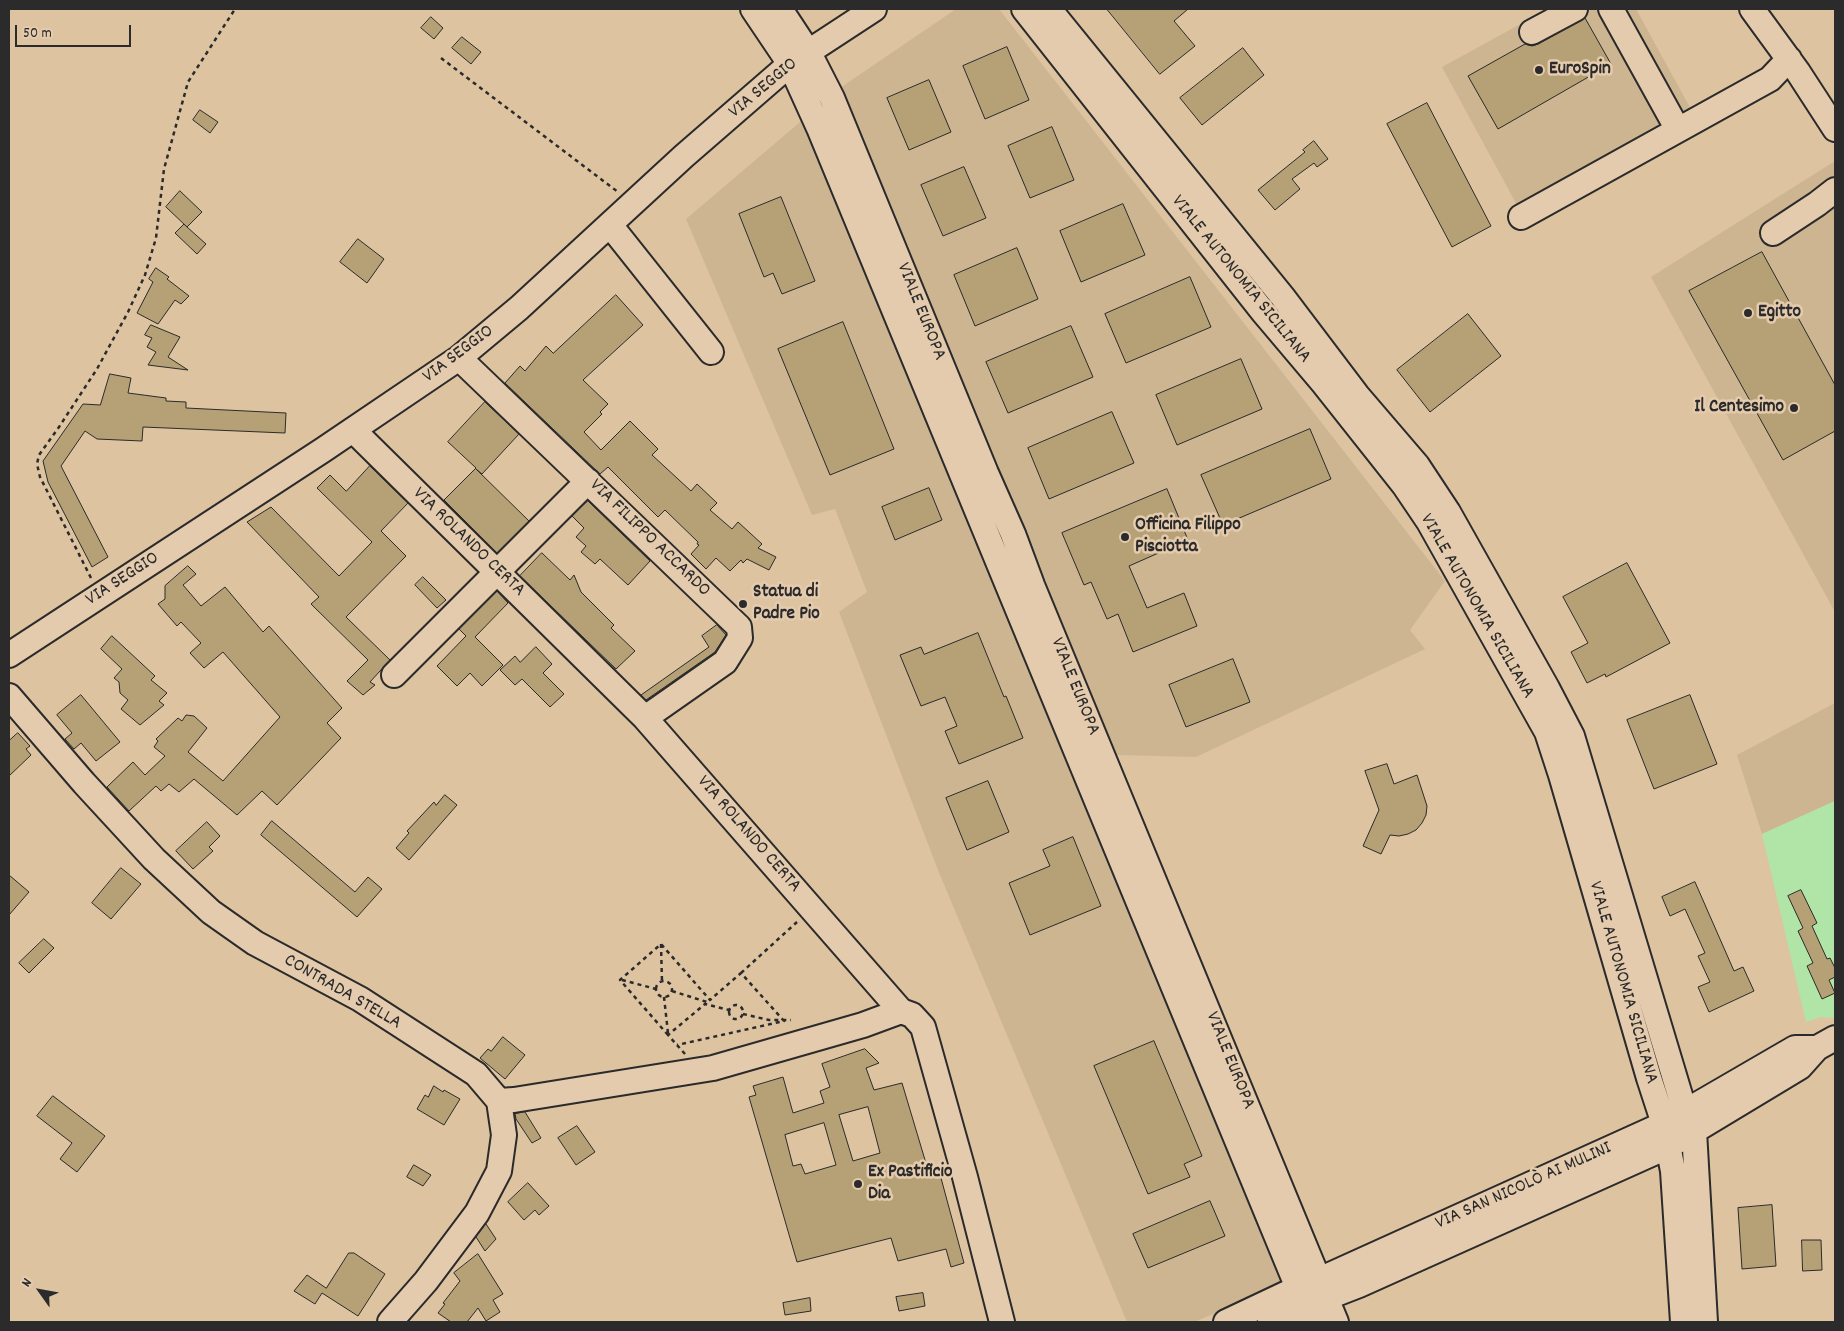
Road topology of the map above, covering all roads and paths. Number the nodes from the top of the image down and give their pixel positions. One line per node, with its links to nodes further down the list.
1 (235, 9): 28 (path)
2 (754, 9): 12 (street)
3 (780, 9): 12 (street)
4 (874, 9): 12 (street, VIA SEGGIO)
5 (1024, 9): 22 (street, VIALE AUTONOMIA SICILIANA)
6 (1049, 9): 21 (street, VIALE AUTONOMIA SICILIANA)
7 (1575, 9): 10 (street)
8 (1611, 9): 15 (street)
9 (1752, 9): 13 (street)
10 (1532, 32)
11 (441, 58): 17 (path)
12 (800, 58): 17 (street, VIA SEGGIO); 55 (street, VIALE EUROPA)
13 (1789, 59): 14 (street); 15 (street)
14 (1835, 129)
15 (1678, 130): 18 (street)
16 (1835, 190): 20 (street)
17 (633, 204): 19 (street, VIA SEGGIO)
18 (1521, 217)
19 (610, 225): 23 (street); 24 (street, VIA SEGGIO)
20 (1773, 233)
21 (1282, 296): 22 (street); 31 (street, VIALE AUTONOMIA SICILIANA)
22 (1264, 312): 31 (street, VIALE AUTONOMIA SICILIANA)
23 (711, 352)
24 (459, 358): 25 (street, VIA SEGGIO); 26 (street, VIA FILIPPO ACCARDO)
25 (353, 430): 27 (street, VIA ROLANDO CERTA); 28 (street, VIA SEGGIO)
26 (588, 481): 27 (street); 33 (street, VIA FILIPPO ACCARDO)
27 (497, 572): 30 (street); 33 (street, VIA ROLANDO CERTA)
28 (100, 596): 29 (street, VIA SEGGIO)
29 (9, 654)
30 (394, 674)
31 (1527, 675): 53 (street, VIALE AUTONOMIA SICILIANA); 54 (street, VIALE AUTONOMIA SICILIANA)
32 (9, 696): 52 (street, CONTRADA STELLA)
33 (645, 718): 34 (street, VIA ROLANDO CERTA)
34 (812, 908): 36 (path); 44 (street, VIA ROLANDO CERTA)
35 (661, 944): 37 (path); 38 (path); 42 (path)
36 (740, 973): 42 (path); 47 (path)
37 (620, 980): 39 (path); 48 (path)
38 (662, 982): 39 (path); 40 (path)
39 (656, 989): 41 (path)
40 (672, 991): 41 (path); 42 (path)
41 (664, 997): 48 (path)
42 (707, 1002): 43 (path); 48 (path)
43 (729, 1010): 45 (path); 45 (path)
44 (901, 1011): 51 (street); 57 (street, VIA ROLANDO CERTA)
45 (743, 1014): 47 (path)
46 (791, 1020): 47 (path)
47 (784, 1021): 50 (path)
48 (668, 1035): 50 (path)
49 (1826, 1043): 53 (street, VIA SAN NICOLÒ AI MULINI)
50 (678, 1045): 51 (path)
51 (694, 1071): 52 (street)
52 (499, 1100): 56 (street)
53 (1690, 1122): 54 (street, VIA SAN NICOLÒ AI MULINI); 62 (street, VIALE AUTONOMIA SICILIANA)
54 (1666, 1135): 55 (street, VIA SAN NICOLÒ AI MULINI); 61 (street, VIALE AUTONOMIA SICILIANA)
55 (1312, 1299): 58 (street, VIA SAN NICOLÒ AI MULINI); 59 (street, VIA SAN NICOLÒ AI MULINI); 60 (street, VIALE EUROPA)
56 (390, 1322)
57 (1002, 1322)
58 (1226, 1322)
59 (1270, 1322)
60 (1336, 1322)
61 (1683, 1322)
62 (1705, 1322)

